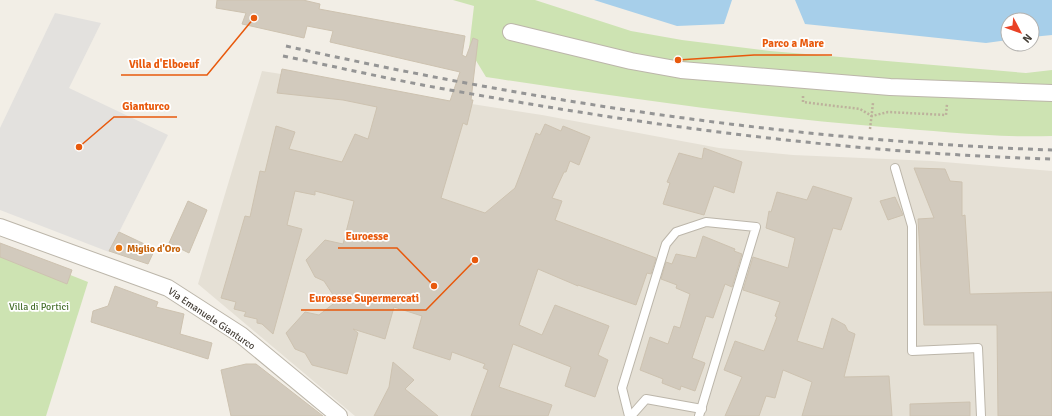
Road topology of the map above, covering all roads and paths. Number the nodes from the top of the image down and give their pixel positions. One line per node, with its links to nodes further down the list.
1 (511, 32): 2 (street)
2 (804, 80): 3 (street); 5 (path)
3 (949, 90): 4 (street); 5 (path)
4 (1052, 93)
5 (872, 116): 6 (path)
6 (870, 129)
7 (895, 168): 12 (lane)
8 (0, 227): 10 (street, Via Emanuele Gianturco)
9 (701, 413): 11 (lane); 11 (lane)
10 (339, 416)
11 (630, 416)
12 (981, 416)

